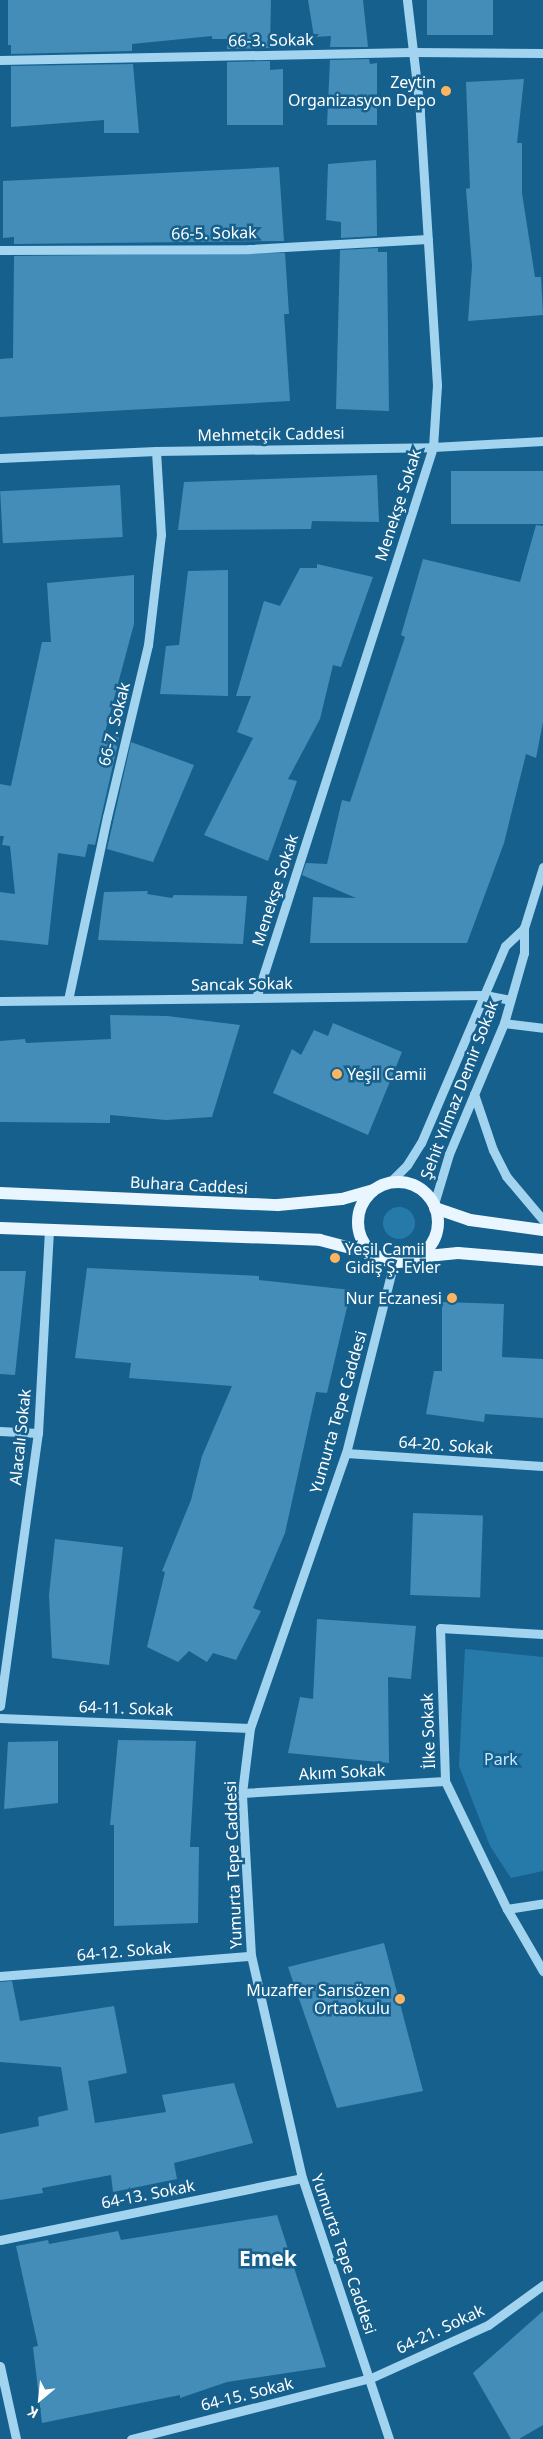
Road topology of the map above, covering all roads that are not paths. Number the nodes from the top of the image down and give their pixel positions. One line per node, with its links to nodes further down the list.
1 (407, 0): 2 (street, Menekşe Sokak)
2 (412, 52): 3 (street, 66-3. Sokak); 4 (street, 66-3. Sokak); 5 (street, Menekşe Sokak)
3 (543, 52)
4 (0, 60)
5 (428, 238): 6 (street, 66-5. Sokak); 8 (street, Menekşe Sokak)
6 (0, 250)
7 (543, 441): 8 (street, Mehmetçik Caddesi)
8 (433, 447): 9 (street, Mehmetçik Caddesi); 14 (street, Menekşe Sokak)
9 (156, 450): 10 (street, Mehmetçik Caddesi); 15 (street, 66-7. Sokak)
10 (0, 458)
11 (543, 868): 12 (street, Şehit Yılmaz Demir Sokak)
12 (524, 928): 13 (street, Şehit Yılmaz Demir Sokak); 16 (street, Şehit Yılmaz Demir Sokak)
13 (485, 995): 14 (street, Sancak Sokak); 16 (street, Sancak Sokak); 21 (street, Şehit Yılmaz Demir Sokak)
14 (256, 998): 15 (street, Sancak Sokak)
15 (68, 1000): 17 (street, Sancak Sokak)
16 (510, 1000): 18 (street, Şehit Yılmaz Demir Sokak)
17 (0, 1001)
18 (504, 1022): 19 (street); 20 (street, Şehit Yılmaz Demir Sokak)
19 (543, 1028)
20 (474, 1094): 24 (street, Şehit Yılmaz Demir Sokak); 25 (street)
21 (389, 1183): 22 (main road); 24 (main road)
22 (374, 1190): 23 (main road, Buhara Caddesi); 29 (main road)
23 (0, 1193)
24 (434, 1206): 28 (main road); 30 (main road)
25 (543, 1220)
26 (0, 1228): 27 (main road)
27 (49, 1229): 29 (main road); 34 (street, Alacalı Sokak)
28 (543, 1230)
29 (373, 1254): 32 (main road)
30 (417, 1257): 31 (main road); 32 (main road)
31 (543, 1260)
32 (394, 1262): 35 (street, Yumurta Tepe Caddesi)
33 (0, 1431): 34 (street)
34 (38, 1433): 38 (street, Alacalı Sokak)
35 (346, 1453): 36 (street, 64-20. Sokak); 40 (street, Yumurta Tepe Caddesi)
36 (543, 1466)
37 (543, 1634): 41 (street, İlke Sokak)
38 (0, 1706)
39 (0, 1718): 40 (street, 64-11. Sokak)
40 (250, 1728): 42 (street, Yumurta Tepe Caddesi)
41 (445, 1781): 42 (street, Akım Sokak); 44 (street, İlke Sokak)
42 (242, 1793): 45 (street, Yumurta Tepe Caddesi)
43 (543, 1903): 44 (street)
44 (507, 1909): 46 (street, İlke Sokak)
45 (251, 1956): 47 (street, 64-12. Sokak); 48 (street, Yumurta Tepe Caddesi)
46 (543, 1971)
47 (0, 1976)
48 (302, 2178): 49 (street, 64-13. Sokak); 52 (street, Yumurta Tepe Caddesi)
49 (0, 2240)
50 (543, 2285): 52 (street, 64-21. Sokak)
51 (0, 2366): 53 (street)
52 (371, 2378): 54 (street, 64-15. Sokak); 55 (street, Yumurta Tepe Caddesi)
53 (16, 2439)
54 (131, 2439)
55 (389, 2439)

